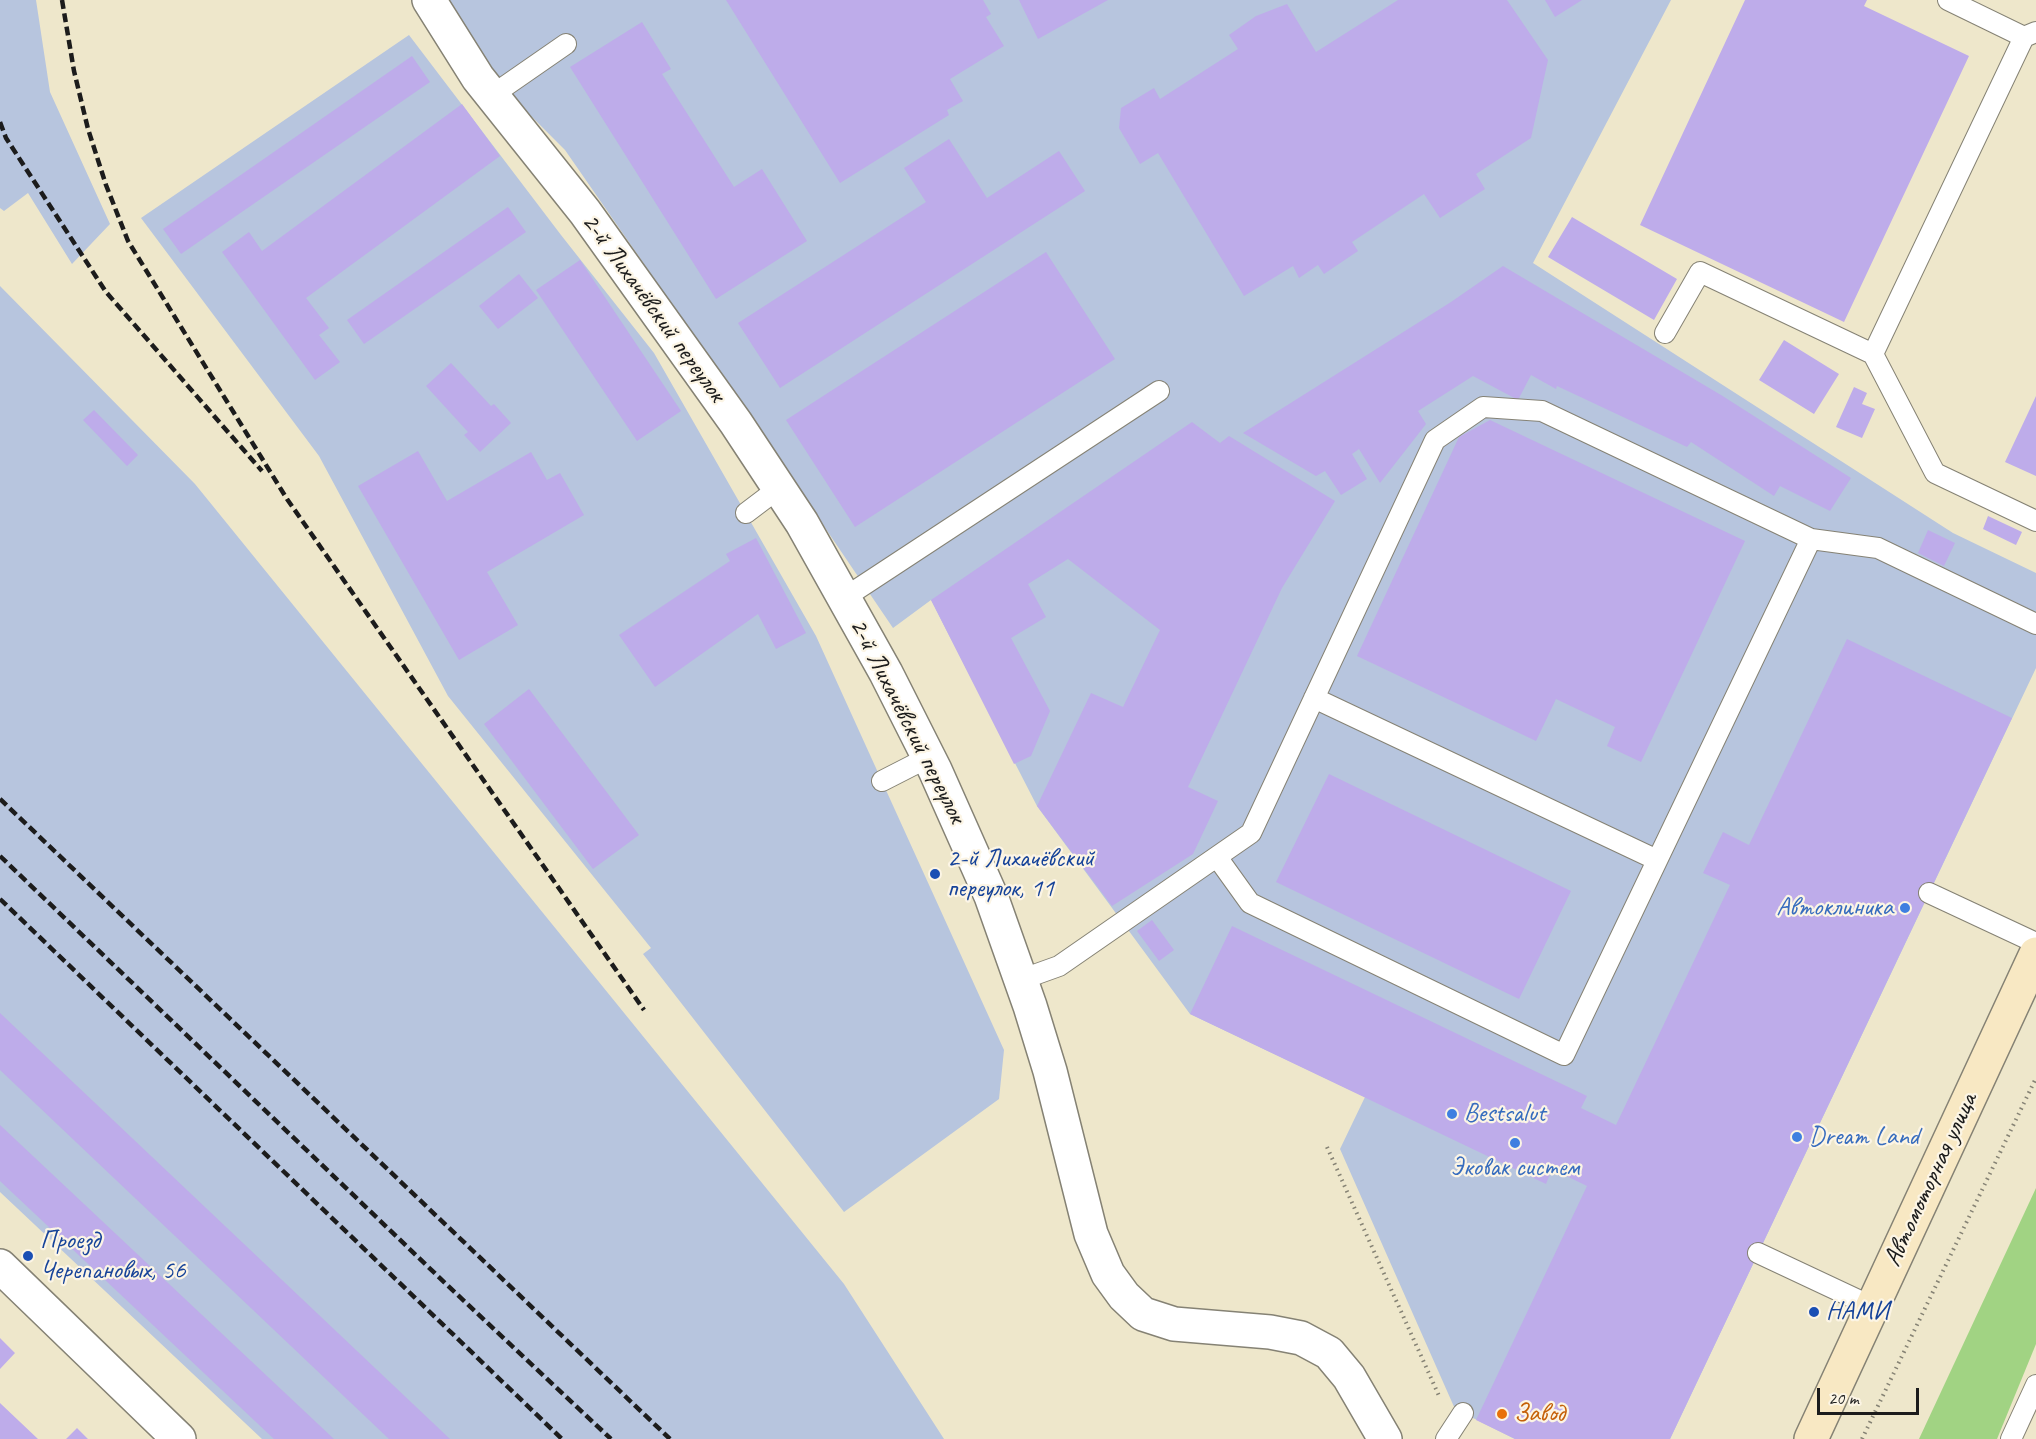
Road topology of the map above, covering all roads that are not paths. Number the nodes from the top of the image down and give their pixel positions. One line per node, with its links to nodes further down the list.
1 (429, 0): 5 (street, 2-й Лихачёвский переулок)
2 (1948, 0): 3 (lane)
3 (2030, 34): 7 (lane)
4 (566, 44): 5 (lane)
5 (491, 96): 9 (street, 2-й Лихачёвский переулок)
6 (1665, 333): 7 (lane)
7 (1873, 354): 11 (lane)
8 (1159, 391): 13 (lane)
9 (779, 488): 10 (lane); 13 (street, 2-й Лихачёвский переулок)
10 (746, 513)
11 (2036, 521)
12 (1811, 539): 14 (lane); 15 (lane); 19 (lane)
13 (844, 598): 16 (street, 2-й Лихачёвский переулок)
14 (2036, 624)
15 (1314, 698): 18 (lane); 19 (lane)
16 (929, 757): 17 (lane); 23 (street, 2-й Лихачёвский переулок)
17 (882, 782)
18 (1217, 856): 19 (lane); 23 (lane)
19 (1657, 860)
20 (1929, 892): 21 (lane)
21 (2036, 943)
22 (2036, 954): 26 (street, Автомоторная улица)
23 (1020, 980): 30 (street, 2-й Лихачёвский переулок)
24 (1758, 1252): 26 (lane)
25 (0, 1266): 29 (street)
26 (1873, 1307): 32 (street, Автомоторная улица)
27 (2036, 1385): 33 (lane)
28 (1454, 1411): 31 (lane)
29 (179, 1439)
30 (1385, 1439)
31 (1446, 1439)
32 (1811, 1439)
33 (2011, 1439)

